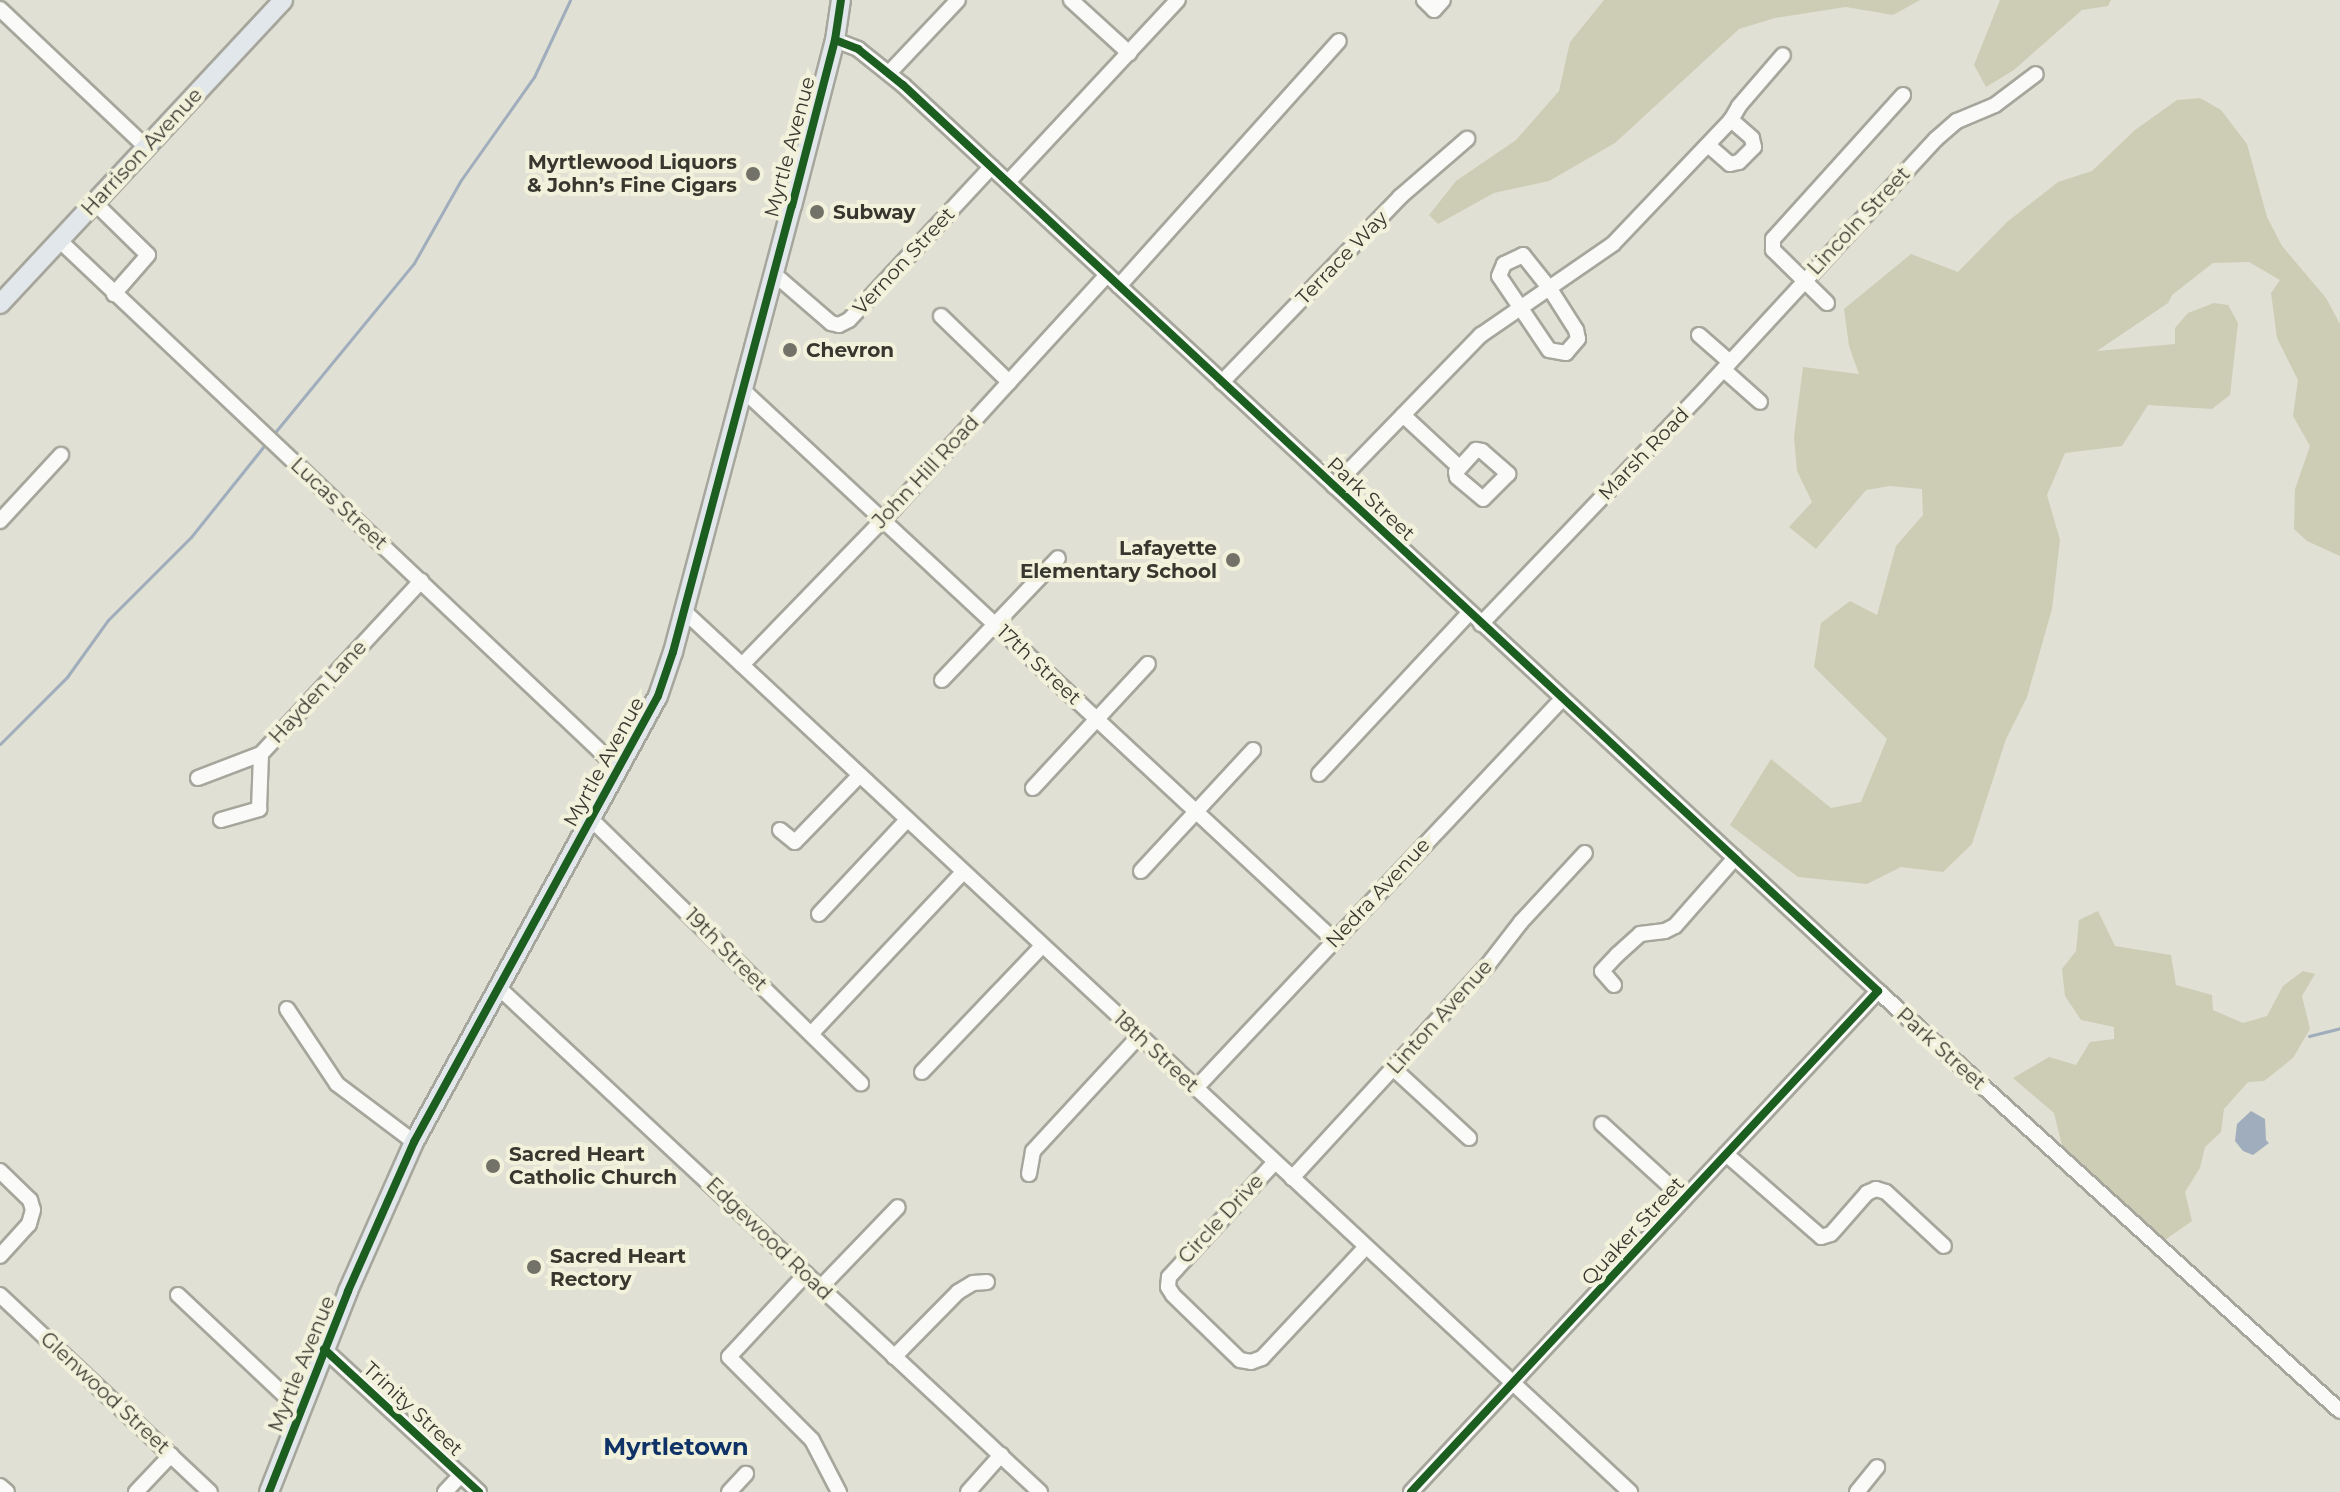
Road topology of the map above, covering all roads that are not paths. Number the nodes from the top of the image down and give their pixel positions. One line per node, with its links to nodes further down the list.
1 (841, 0): 9 (main road, Myrtle Avenue)
2 (958, 0): 13 (street)
3 (1071, 0): 11 (street)
4 (1178, 0): 11 (street)
5 (1424, 0): 6 (street)
6 (1443, 0)
7 (281, 1): 19 (main road, Harrison Avenue)
8 (0, 9): 19 (street)
9 (835, 40): 13 (street, Park Street); 24 (main road, Myrtle Avenue)
10 (1339, 41): 25 (street, John Hill Road)
11 (1129, 53): 21 (street)
12 (1783, 55): 16 (street)
13 (889, 73): 20 (street, Park Street)
14 (2036, 74): 26 (street, Lincoln Street)
15 (1903, 95): 26 (street, Lincoln Street)
16 (1731, 120): 18 (street); 18 (street)
17 (1467, 139): 36 (street, Terrace Way)
18 (1708, 145): 27 (street)
19 (146, 147): 22 (main road, Harrison Avenue)
20 (991, 167): 21 (street, Park Street); 24 (street, Vernon Street)
21 (1008, 182): 25 (street, Park Street)
22 (95, 203): 23 (main road, Harrison Avenue); 28 (street)
23 (59, 240): 28 (street, Lucas Street); 30 (main road, Harrison Avenue)
24 (773, 273): 37 (main road, Myrtle Avenue)
25 (1113, 280): 35 (street, John Hill Road); 36 (street, Park Street)
26 (1803, 281): 29 (street); 34 (street, Marsh Road)
27 (1550, 289): 31 (street); 31 (street); 31 (street)
28 (114, 294): 46 (street, Lucas Street)
29 (1827, 303)
30 (0, 304)
31 (1521, 308): 39 (street)
32 (941, 316): 35 (street)
33 (1699, 335): 34 (street)
34 (1727, 366): 38 (street); 50 (street, Marsh Road)
35 (1009, 382): 43 (street, John Hill Road)
36 (1222, 382): 42 (street, Park Street)
37 (743, 390): 43 (street, 17th Street); 47 (main road, Myrtle Avenue)
38 (1760, 402)
39 (1403, 415): 41 (street); 42 (street)
40 (61, 455): 44 (street)
41 (1459, 467)
42 (1334, 486): 48 (street, Park Street)
43 (882, 519): 49 (street, 17th Street); 52 (street, John Hill Road)
44 (0, 521)
45 (1058, 558): 49 (street)
46 (421, 581): 57 (street, Hayden Lane); 58 (street, Lucas Street)
47 (684, 611): 52 (street, 18th Street); 58 (main road, Myrtle Avenue)
48 (1469, 613): 50 (street, Park Street); 59 (street)
49 (995, 624): 53 (street); 55 (street, 17th Street)
50 (1481, 624): 54 (street, Park Street)
51 (1148, 664): 55 (street)
52 (742, 665): 60 (street, 18th Street)
53 (942, 680)
54 (1562, 699): 69 (street, Park Street); 73 (street, Nedra Avenue)
55 (1097, 719): 62 (street); 63 (street, 17th Street)
56 (1253, 750): 63 (street)
57 (261, 754): 61 (street, Hayden Lane); 65 (street)
58 (618, 768): 64 (main road, Myrtle Avenue)
59 (1319, 774)
60 (860, 775): 66 (street, 18th Street); 67 (street)
61 (198, 778)
62 (1033, 788)
63 (1196, 810): 70 (street); 73 (street, 17th Street)
64 (591, 819): 76 (main road, Myrtle Avenue); 79 (street, 19th Street)
65 (221, 820)
66 (907, 820): 71 (street, 18th Street); 72 (street)
67 (780, 830)
68 (1585, 853): 81 (street, Linton Avenue)
69 (1735, 858): 75 (street); 77 (street, Park Street)
70 (1141, 871)
71 (963, 872): 74 (street, 18th Street); 79 (street)
72 (819, 914)
73 (1334, 940): 84 (street, Nedra Avenue)
74 (1042, 946): 80 (street, 18th Street); 82 (street)
75 (1614, 985)
76 (498, 987): 87 (main road, Myrtle Avenue); 98 (street, Edgewood Road)
77 (1878, 991): 88 (street, Quaker Street); 107 (street, Park Street)
78 (287, 1009): 87 (street)
79 (811, 1034): 83 (street, 19th Street)
80 (1139, 1036): 84 (street, 18th Street); 91 (street)
81 (1394, 1069): 86 (street); 92 (street, Linton Avenue)
82 (922, 1072)
83 (861, 1083)
84 (1196, 1088): 89 (street, 18th Street)
85 (1602, 1124): 93 (street)
86 (1469, 1138)
87 (414, 1142): 103 (main road, Myrtle Avenue)
88 (1726, 1154): 93 (street, Quaker Street); 95 (street)
89 (1275, 1162): 92 (street, 18th Street); 96 (street, Circle Drive)
90 (0, 1171): 97 (street)
91 (1029, 1174)
92 (1292, 1178): 96 (street, 18th Street)
93 (1684, 1199): 105 (street, Quaker Street)
94 (898, 1207): 100 (street)
95 (1944, 1246)
96 (1366, 1247): 105 (street, 18th Street)
97 (0, 1256)
98 (806, 1274): 100 (street, Edgewood Road); 121 (street)
99 (987, 1282): 104 (street)
100 (820, 1288): 104 (street, Edgewood Road)
101 (0, 1295): 108 (street, Glenwood Street)
102 (178, 1295): 106 (street)
103 (324, 1349): 106 (main road, Myrtle Avenue); 112 (street, Trinity Street)
104 (894, 1357): 109 (street, Edgewood Road)
105 (1513, 1383): 124 (street, Quaker Street); 125 (street, 18th Street)
106 (301, 1411): 117 (main road, Myrtle Avenue)
107 (2340, 1411)
108 (171, 1455): 115 (street); 116 (street, Glenwood Street)
109 (1001, 1455): 122 (street); 123 (street, Edgewood Road)
110 (1877, 1467): 126 (street)
111 (746, 1474): 120 (street)
112 (461, 1475): 118 (street); 119 (street, Trinity Street)
113 (0, 1486): 114 (street)
114 (7, 1492)
115 (136, 1492)
116 (210, 1492)
117 (269, 1492)
118 (445, 1492)
119 (479, 1492)
120 (729, 1492)
121 (839, 1492)
122 (968, 1492)
123 (1040, 1492)
124 (1411, 1492)
125 (1630, 1492)
126 (1857, 1492)

